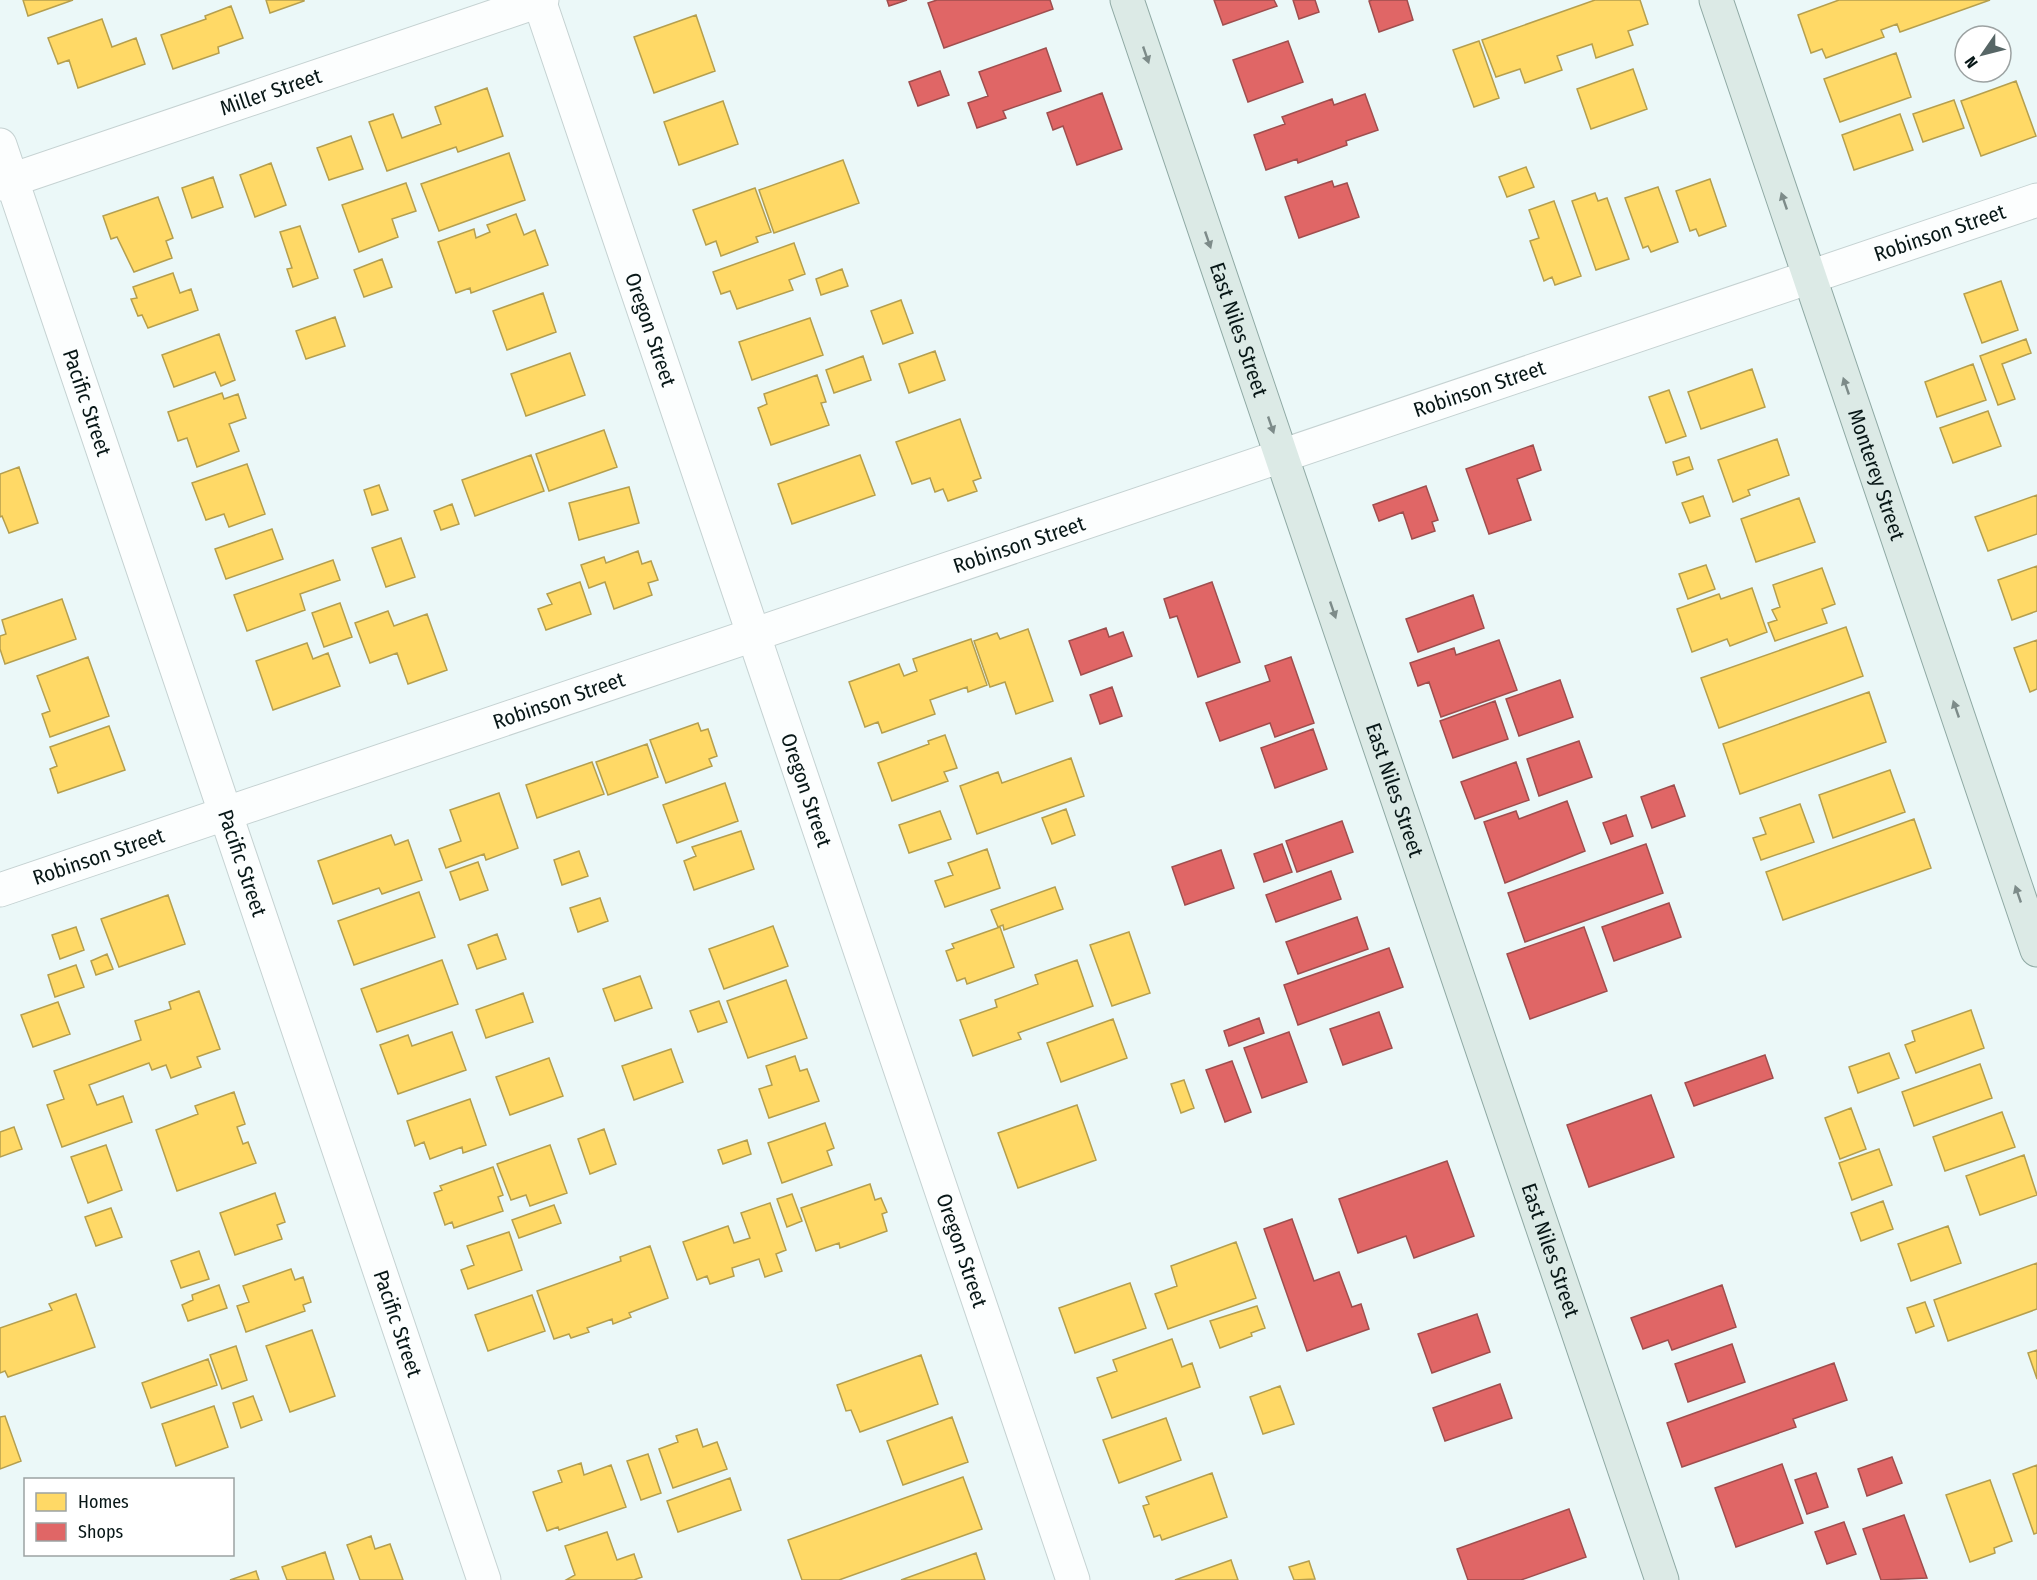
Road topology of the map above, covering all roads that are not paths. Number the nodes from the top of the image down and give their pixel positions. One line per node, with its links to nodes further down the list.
1 (540, 0): 5 (street, Miller Street); 9 (street, Oregon Street)
2 (1127, 0): 8 (main road, East Niles Street, one-way to 8)
3 (1716, 0): 7 (main road, Monterey Street, one-way to 3)
4 (0, 145): 5 (street, Pacific Street)
5 (6, 182): 10 (street, Pacific Street)
6 (2037, 200): 7 (street, Robinson Street)
7 (1809, 277): 8 (street, Robinson Street); 12 (main road, Monterey Street, one-way to 7)
8 (1281, 456): 9 (street, Robinson Street); 15 (main road, East Niles Street, one-way to 15)
9 (754, 634): 10 (street, Robinson Street); 14 (street, Oregon Street)
10 (226, 814): 11 (street, Robinson Street); 13 (street, Pacific Street)
11 (0, 890)
12 (2037, 950)
13 (484, 1580)
14 (1073, 1580)
15 (1662, 1580)

